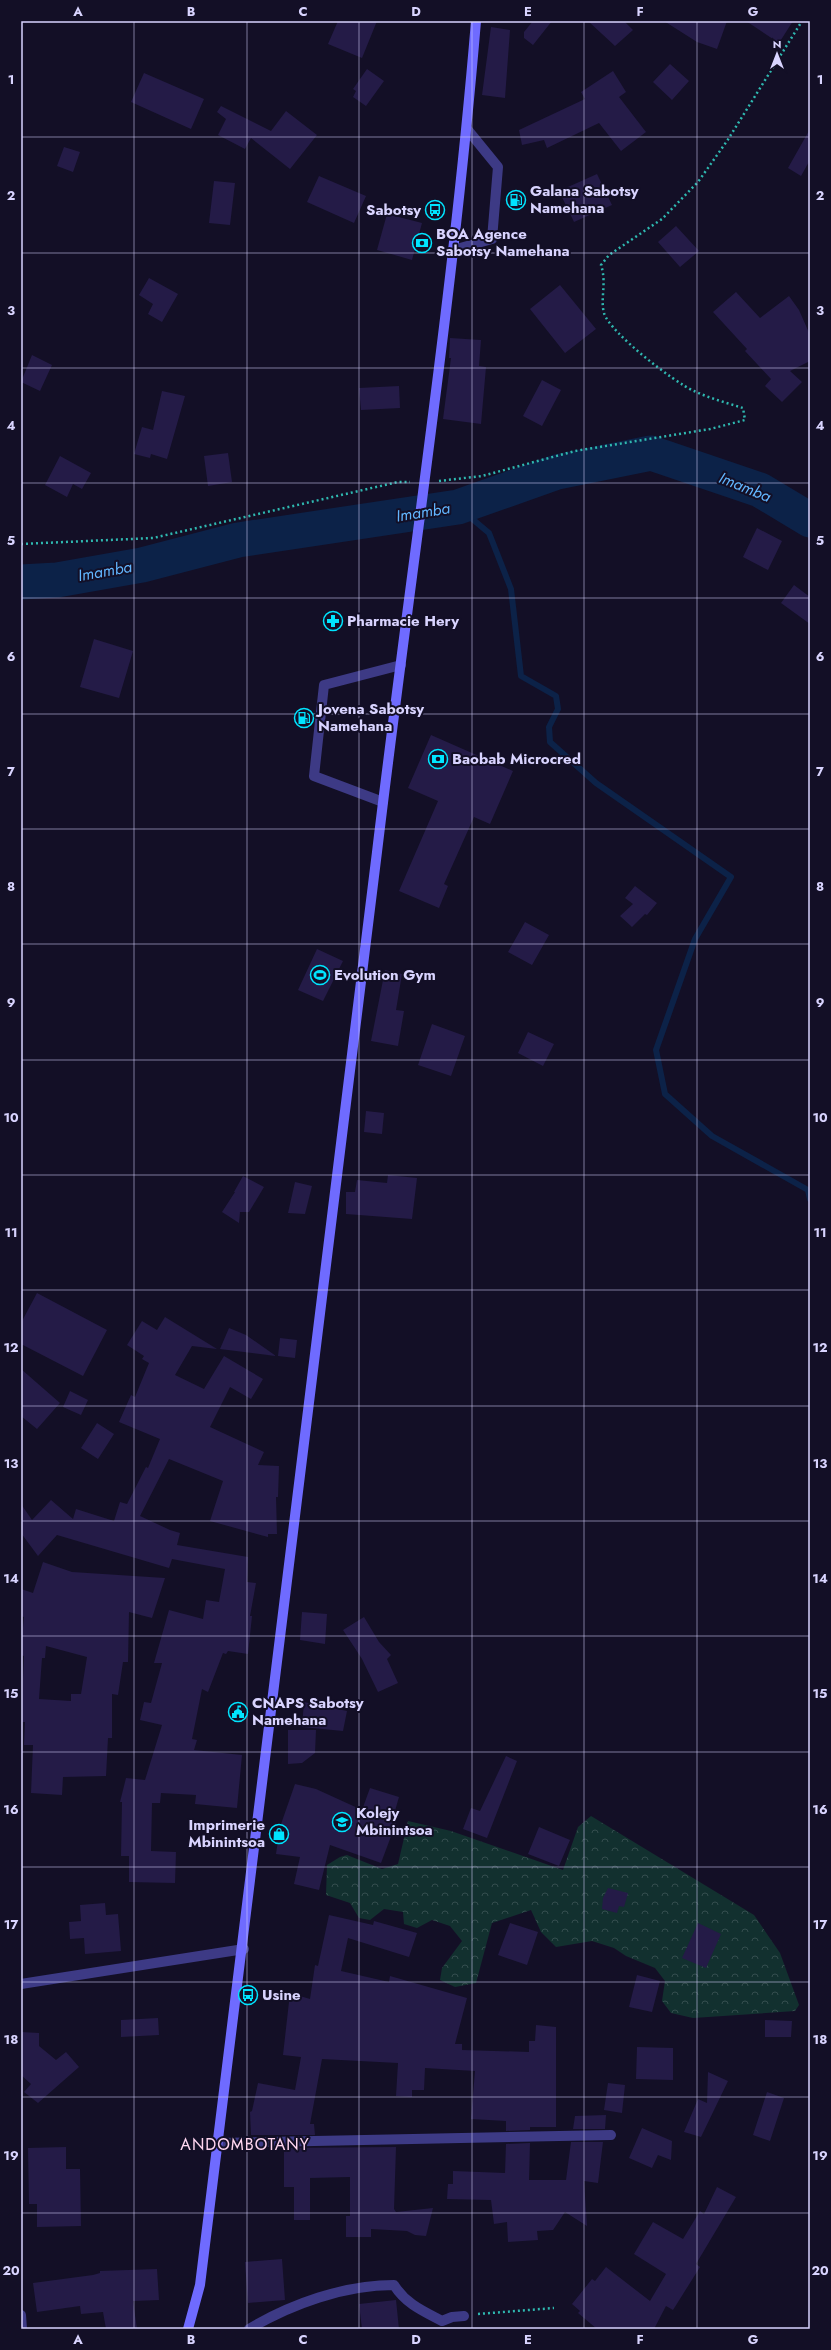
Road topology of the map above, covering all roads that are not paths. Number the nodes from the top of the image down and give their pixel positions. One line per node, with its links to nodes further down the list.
1 (476, 21): 2 (main road)
2 (467, 129): 3 (main road); 3 (street)
3 (453, 250): 4 (main road)
4 (401, 665): 5 (main road); 5 (street)
5 (383, 802): 6 (main road)
6 (244, 1949): 7 (street); 9 (main road)
7 (21, 1984)
8 (611, 2135): 9 (street)
9 (219, 2142): 13 (main road)
10 (21, 2316): 12 (street)
11 (464, 2316): 14 (street)
12 (22, 2329)
13 (188, 2329)
14 (249, 2329)

